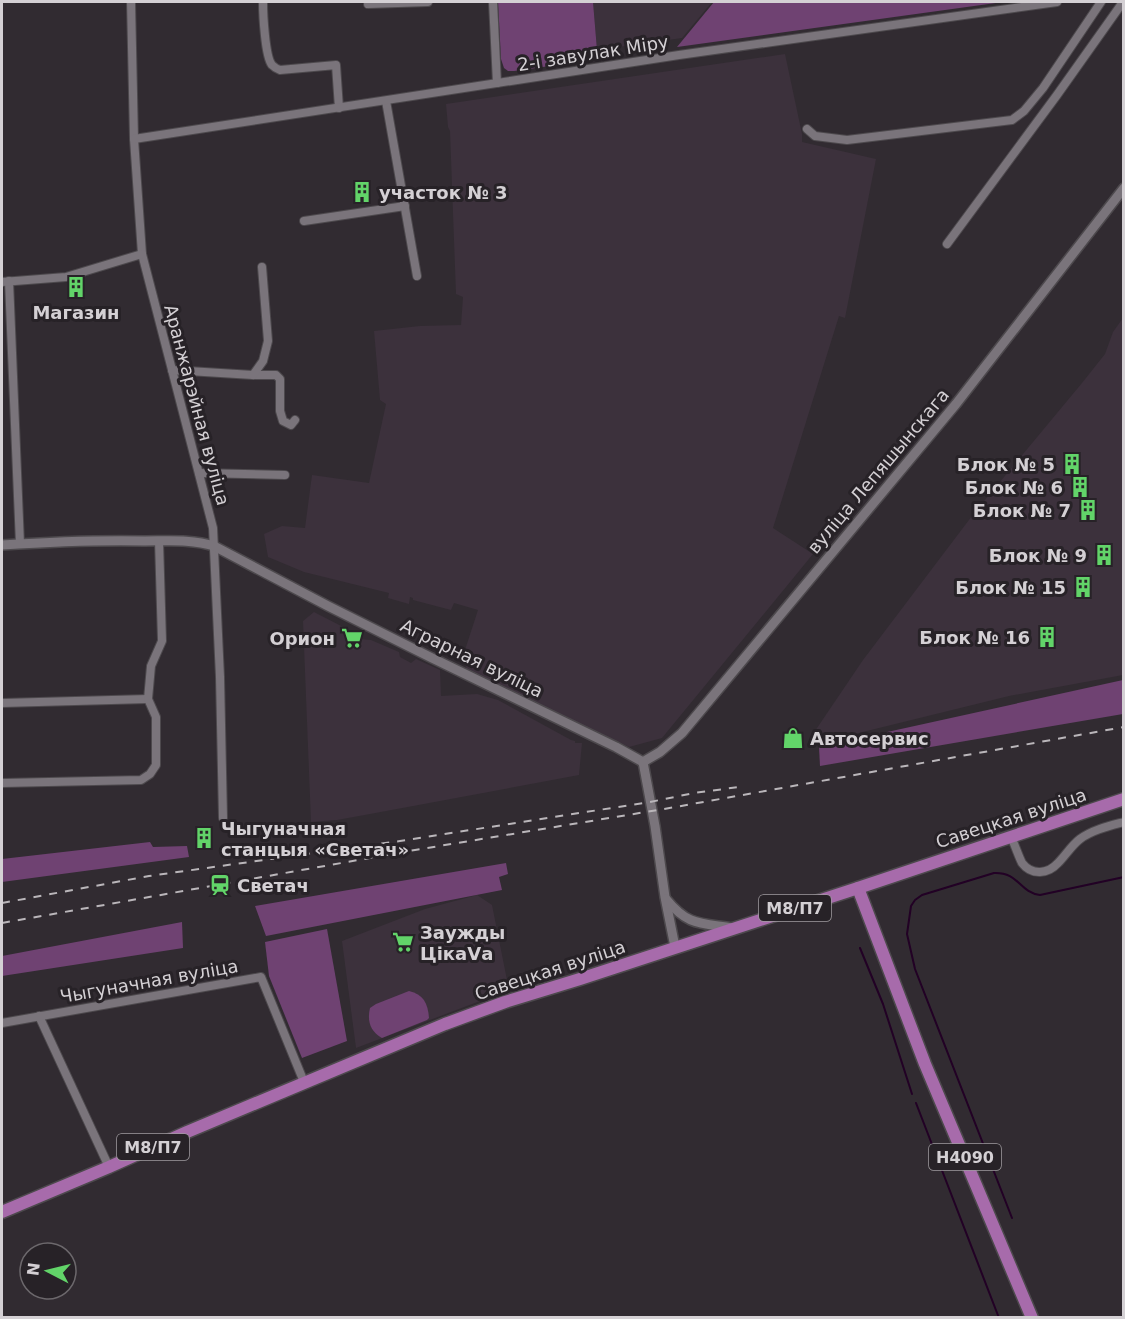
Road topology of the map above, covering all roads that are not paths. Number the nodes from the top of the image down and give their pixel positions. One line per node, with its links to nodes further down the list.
1 (131, 2): 13 (street, Аранжарэйная вуліца)
2 (263, 2): 11 (street)
3 (428, 2): 8 (street)
4 (493, 2): 9 (street)
5 (1057, 2): 9 (street, 2-і завулак Міру)
6 (1101, 2): 12 (street)
7 (1123, 2): 17 (street)
8 (368, 4)
9 (497, 83): 10 (street, 2-і завулак Міру)
10 (386, 101): 11 (street, 2-і завулак Міру); 15 (street)
11 (339, 108): 13 (street, 2-і завулак Міру)
12 (807, 129)
13 (134, 139): 18 (street, Аранжарэйная вуліца)
14 (1124, 188): 33 (street, вуліца Лепяшынскага)
15 (405, 206): 16 (street); 20 (street)
16 (304, 221)
17 (947, 244)
18 (142, 254): 21 (street); 22 (street, Аранжарэйная вуліца)
19 (262, 267): 23 (street)
20 (417, 276)
21 (5, 281): 28 (street)
22 (172, 370): 23 (street); 25 (street, Аранжарэйная вуліца)
23 (253, 375): 24 (street)
24 (295, 420)
25 (199, 474): 26 (street); 30 (street, Аранжарэйная вуліца)
26 (285, 476)
27 (159, 541): 28 (street, Аграрная вуліца); 30 (street, Аграрная вуліца); 31 (street)
28 (20, 544): 29 (street, Аграрная вуліца)
29 (2, 545)
30 (214, 546): 33 (street, Аграрная вуліца); 36 (street, Аранжарэйная вуліца)
31 (148, 699): 32 (street); 34 (street)
32 (2, 703)
33 (643, 762): 40 (street)
34 (2, 783)
35 (1124, 799): 38 (main road, Савецкая вуліца / М8/П7)
36 (223, 818)
37 (1124, 822): 38 (street)
38 (1011, 837): 39 (main road, Савецкая вуліца / М8/П7)
39 (858, 888): 41 (main road, Савецкая вуліца / М8/П7); 48 (main road, Н4090)
40 (664, 897): 41 (street); 42 (street)
41 (732, 928): 42 (main road, Савецкая вуліца / М8/П7)
42 (675, 947): 45 (main road, Савецкая вуліца / М8/П7)
43 (39, 1016): 44 (street, Чыгуначная вуліца); 45 (street, Чыгуначная вуліца); 46 (street)
44 (2, 1023)
45 (304, 1082): 46 (main road, Савецкая вуліца / М8/П7)
46 (109, 1167): 47 (main road, Савецкая вуліца / М8/П7)
47 (2, 1212)
48 (1032, 1317)

